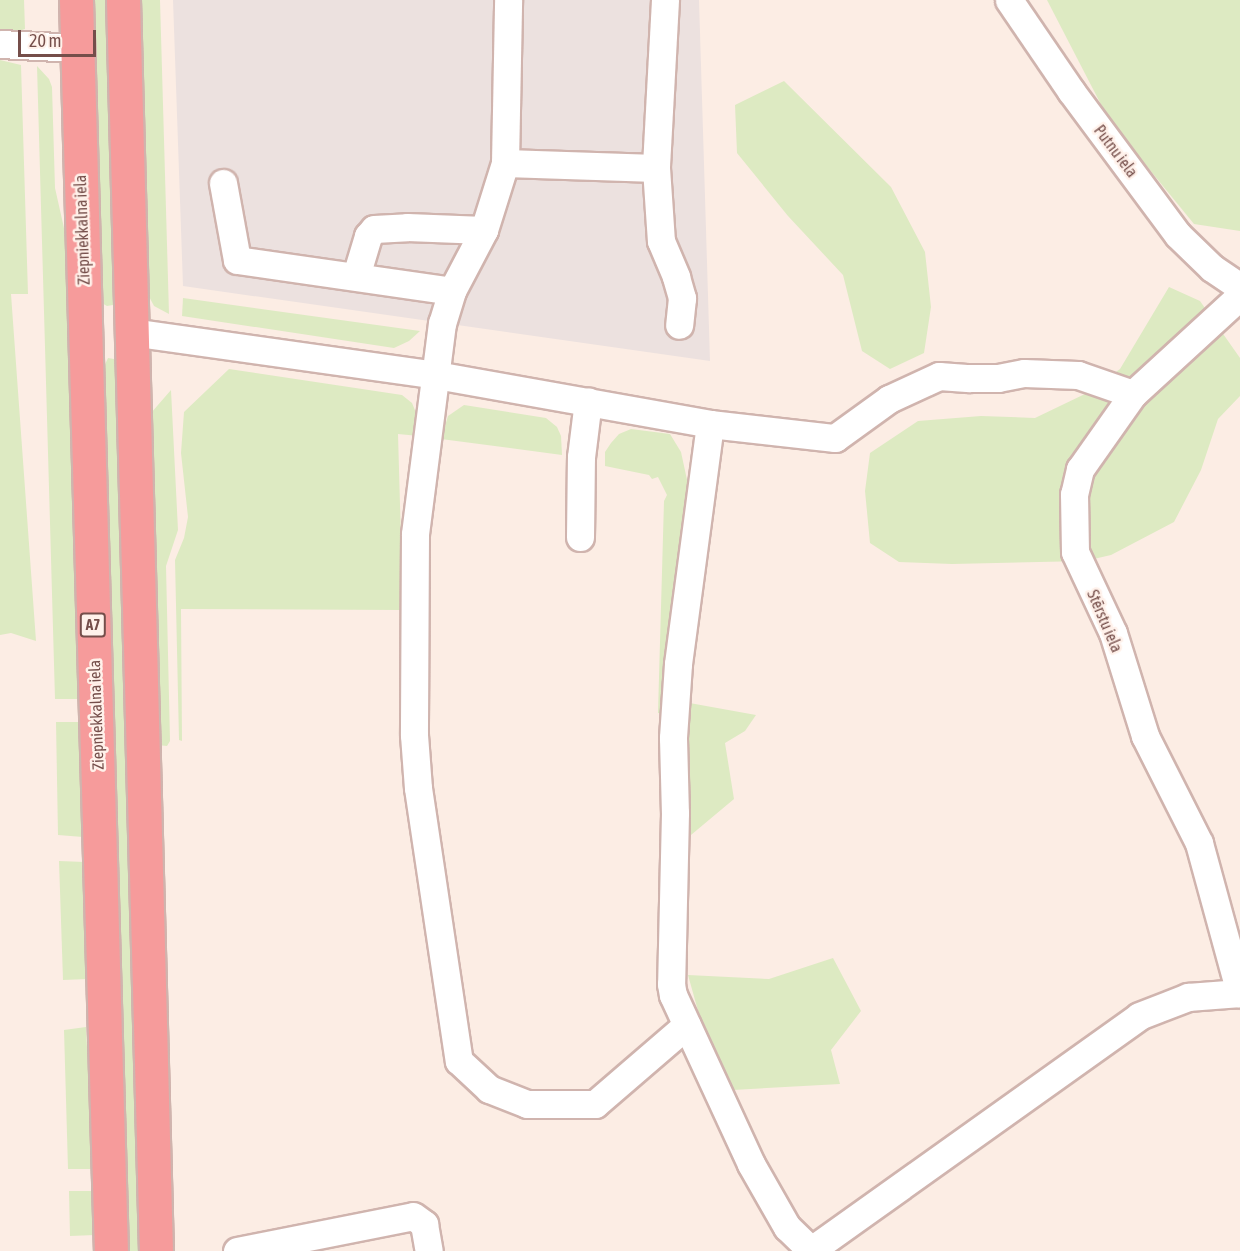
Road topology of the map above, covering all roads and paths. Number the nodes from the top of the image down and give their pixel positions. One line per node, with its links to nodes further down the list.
1 (76, 0): 7 (highway, Ziepniekkalna iela / A7)
2 (123, 0): 18 (highway)
3 (508, 0): 8 (street)
4 (665, 0): 9 (street)
5 (1009, 0): 13 (street, Putnu iela)
6 (0, 44): 7 (street)
7 (77, 48): 16 (highway, Ziepniekkalna iela / A7)
8 (505, 163): 9 (street); 11 (street)
9 (656, 168): 17 (street)
10 (223, 183): 12 (street)
11 (484, 230): 12 (street); 14 (street)
12 (356, 276): 14 (street)
13 (1240, 286)
14 (452, 291): 19 (street)
15 (1240, 296): 20 (street, Stērstu iela)
16 (85, 306): 18 (highway); 27 (highway, Ziepniekkalna iela / A7)
17 (679, 325)
18 (130, 332): 19 (street); 28 (highway)
19 (436, 375): 21 (street); 25 (street)
20 (1133, 394): 22 (street); 24 (street, Stērstu iela)
21 (588, 401): 22 (street); 23 (street)
22 (710, 424): 25 (street)
23 (580, 537)
24 (1240, 993): 26 (street)
25 (687, 1025): 26 (street)
26 (811, 1250)
27 (111, 1251)
28 (156, 1251)
29 (237, 1251): 30 (street)
30 (429, 1251)

